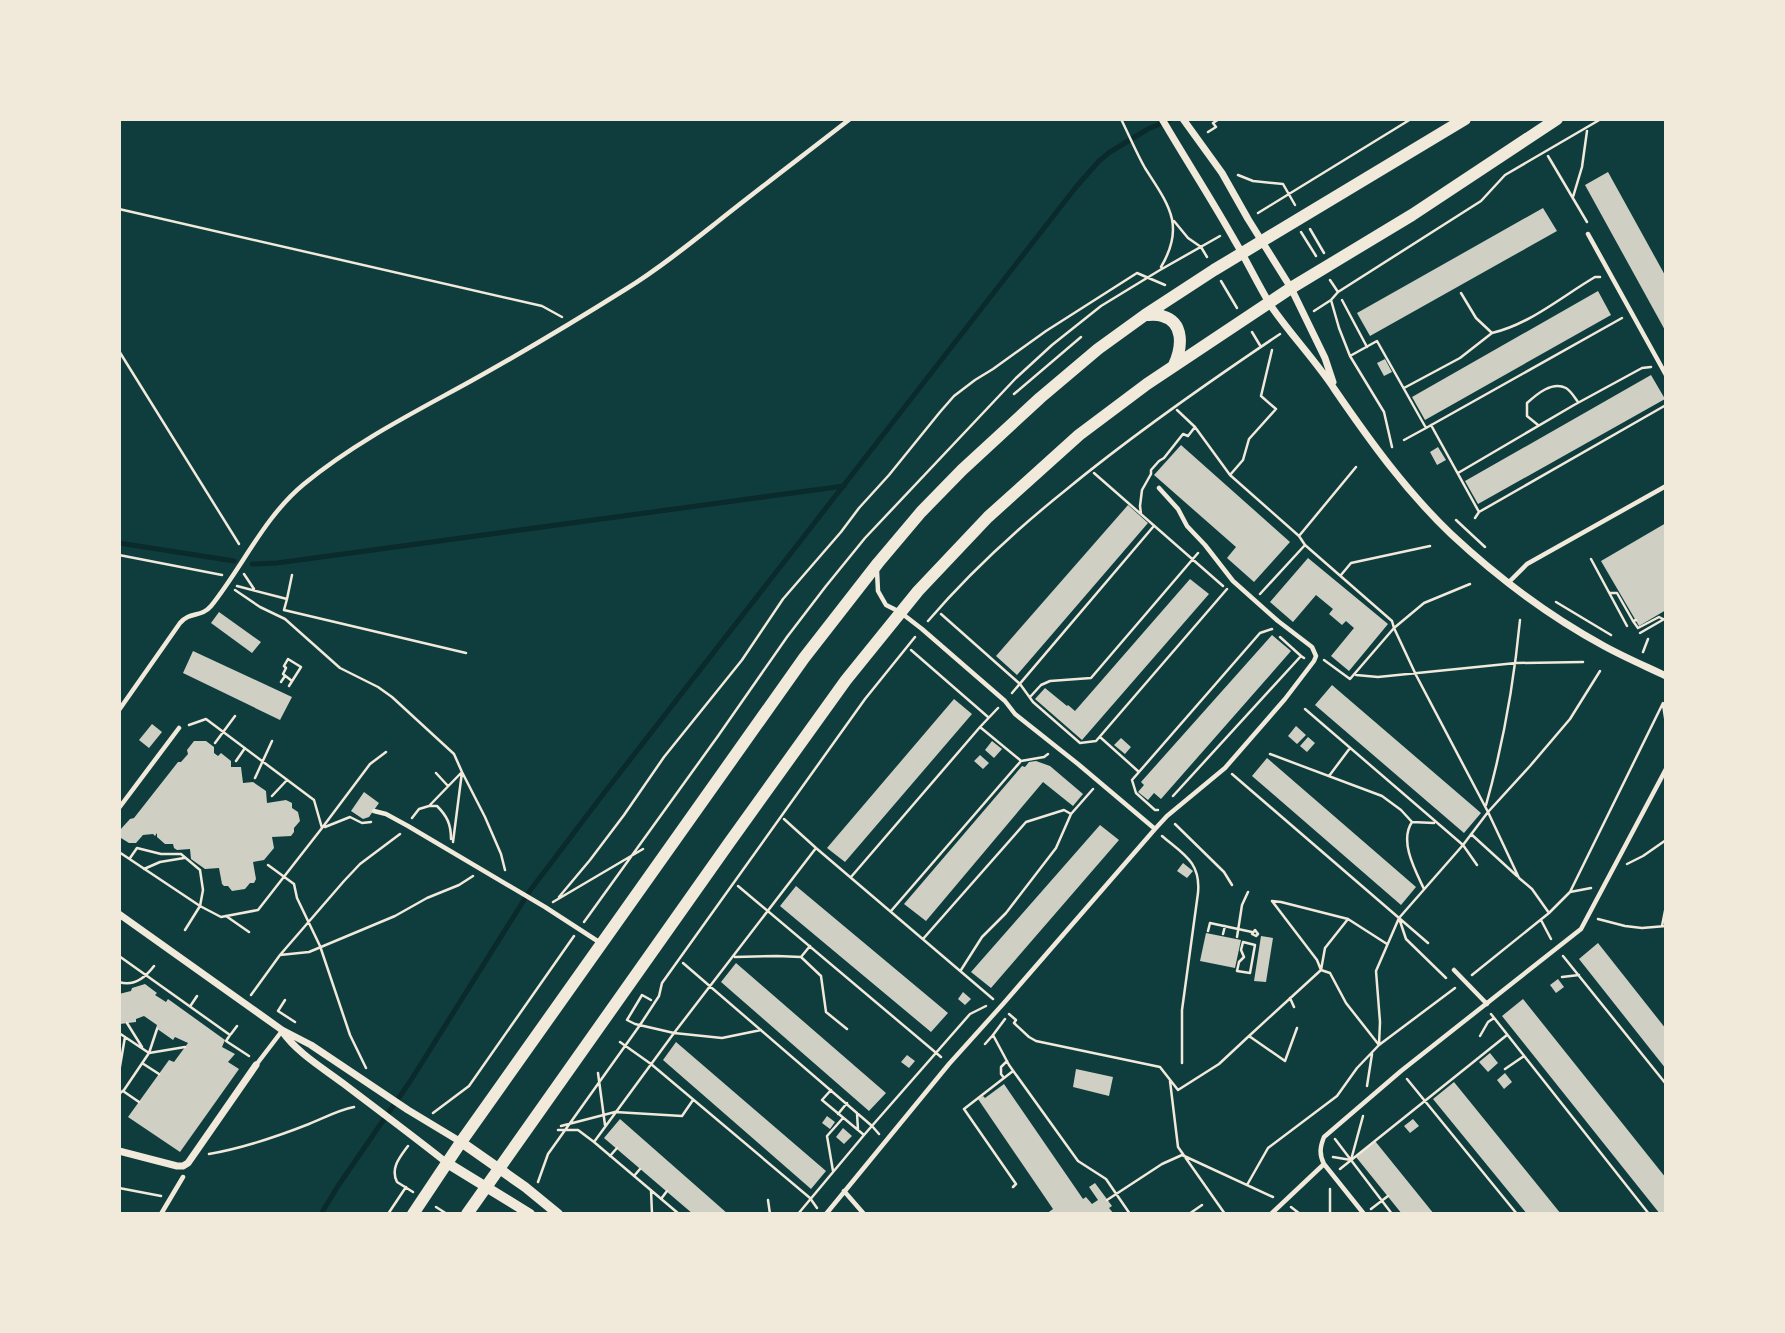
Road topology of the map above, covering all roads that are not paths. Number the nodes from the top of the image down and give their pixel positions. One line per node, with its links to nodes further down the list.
1 (850, 119): 21 (lane)
2 (1162, 119): 8 (street)
3 (1183, 119): 7 (street)
4 (1465, 119): 7 (main road)
5 (1557, 119): 9 (main road)
6 (1588, 234): 13 (lane)
7 (1263, 242): 8 (main road); 9 (street)
8 (1243, 254): 10 (street); 11 (main road)
9 (1291, 288): 10 (main road); 14 (street)
10 (1269, 303): 12 (main road); 14 (street)
11 (1145, 315): 12 (main road); 17 (main road)
12 (1174, 365): 19 (main road)
13 (1666, 375)
14 (1335, 389): 18 (street)
15 (1666, 486): 18 (lane)
16 (1159, 488): 26 (lane)
17 (878, 563): 19 (lane); 28 (main road)
18 (1508, 583): 20 (street)
19 (900, 612): 26 (lane); 37 (main road)
20 (1666, 676)
21 (119, 710)
22 (179, 728): 24 (lane)
23 (1666, 769): 30 (lane)
24 (119, 808)
25 (374, 811): 28 (lane)
26 (1154, 830): 40 (lane)
27 (119, 914): 31 (street)
28 (602, 944): 33 (main road)
29 (1454, 970): 30 (lane)
30 (1486, 1004): 36 (lane)
31 (282, 1030): 32 (lane); 33 (street); 35 (street)
32 (257, 1063): 34 (street)
33 (461, 1142): 35 (main road); 37 (street)
34 (119, 1151)
35 (447, 1163): 39 (street); 42 (main road)
36 (1324, 1164): 48 (lane); 49 (lane)
37 (500, 1168): 39 (main road); 45 (street)
38 (183, 1177): 41 (lane)
39 (486, 1188): 43 (main road); 44 (street)
40 (844, 1191): 46 (lane); 47 (lane)
41 (161, 1214)
42 (413, 1214)
43 (467, 1214)
44 (530, 1214)
45 (558, 1214)
46 (824, 1214)
47 (864, 1214)
48 (1271, 1214)
49 (1364, 1214)

